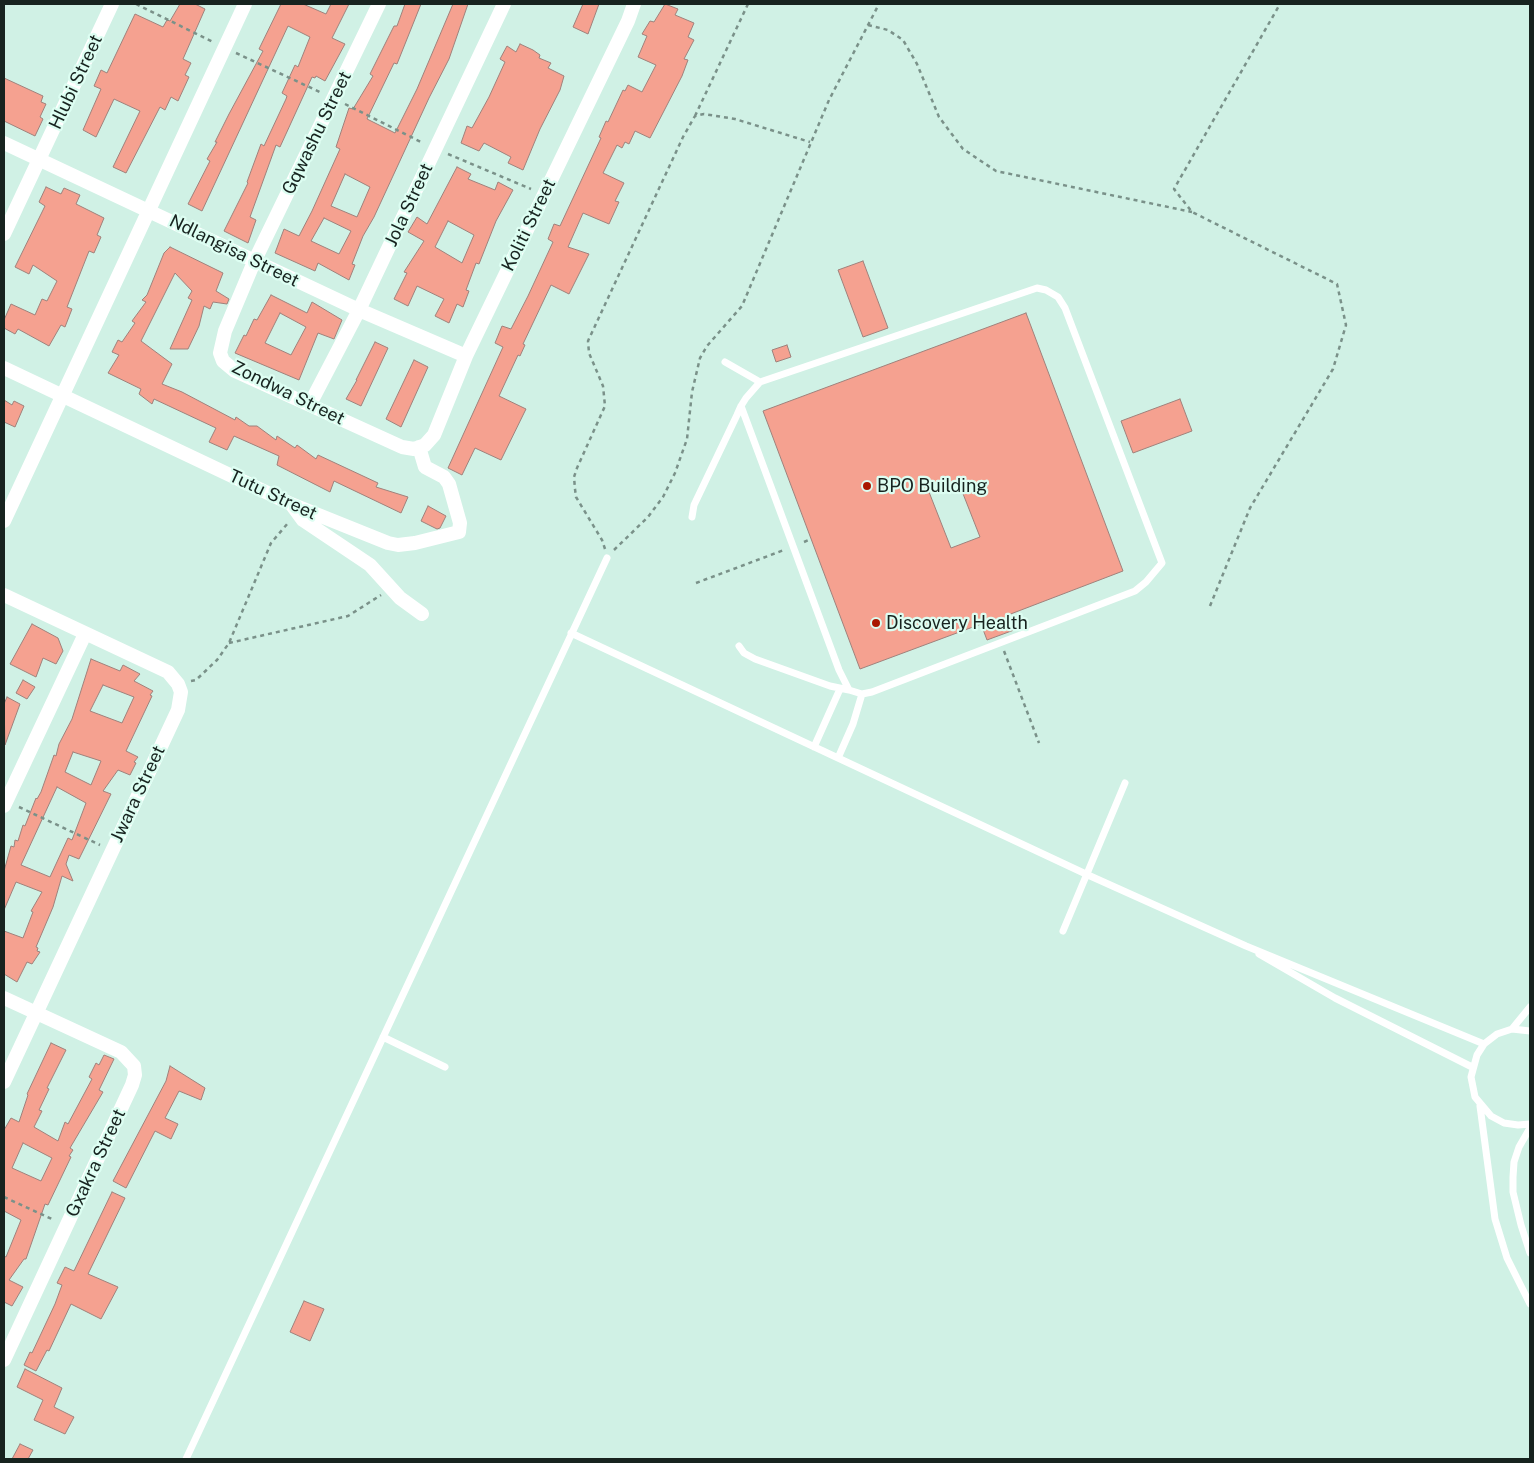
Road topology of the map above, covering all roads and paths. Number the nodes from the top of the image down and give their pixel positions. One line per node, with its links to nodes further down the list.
1 (112, 4): 13 (street, Hlubi Street)
2 (245, 4): 14 (street)
3 (379, 4): 17 (street, Gqwashu Street)
4 (504, 4): 18 (street, Jola Street)
5 (634, 4): 19 (street, Koliti Street)
6 (748, 4): 10 (path)
7 (878, 4): 9 (path)
8 (1280, 4): 15 (path)
9 (868, 25): 11 (path); 15 (path)
10 (695, 116): 11 (path); 32 (path)
11 (810, 142): 32 (path)
12 (4, 143): 13 (street, Ndlangisa Street)
13 (40, 159): 14 (street, Ndlangisa Street); 16 (street, Hlubi Street)
14 (149, 210): 17 (street, Ndlangisa Street); 23 (street)
15 (1192, 212): 36 (path)
16 (4, 234)
17 (254, 262): 18 (street, Ndlangisa Street); 24 (street, Zondwa Street)
18 (359, 310): 19 (street, Ndlangisa Street); 24 (street, Jola Street)
19 (466, 356): 26 (street, Koliti Street)
20 (725, 362): 22 (lane)
21 (4, 368): 23 (street, Tutu Street)
22 (760, 382): 25 (lane); 41 (lane)
23 (64, 395): 27 (street, Tutu Street); 29 (street)
24 (310, 404): 26 (street, Zondwa Street)
25 (741, 406): 28 (lane); 31 (lane)
26 (422, 446): 27 (street, Tutu Street)
27 (294, 509): 34 (street); 40 (path)
28 (692, 517)
29 (4, 521)
30 (812, 539): 31 (path)
31 (793, 547): 33 (path); 45 (lane)
32 (607, 558): 39 (lane)
33 (696, 583)
34 (392, 587): 37 (street); 40 (path)
35 (4, 595): 38 (street)
36 (1210, 606)
37 (422, 614)
38 (85, 634): 43 (street); 51 (street)
39 (571, 634): 48 (lane); 61 (lane)
40 (229, 643): 43 (path)
41 (1002, 643): 46 (lane); 47 (path)
42 (739, 646): 44 (lane)
43 (178, 684): 52 (street, Jwara Street)
44 (840, 689): 45 (lane); 48 (lane)
45 (849, 690): 46 (lane)
46 (862, 694): 49 (lane)
47 (1039, 743)
48 (814, 747): 49 (lane)
49 (838, 758): 53 (lane)
50 (1125, 783): 53 (lane)
51 (5, 804): 52 (path)
52 (111, 851): 58 (street, Jwara Street)
53 (1088, 875): 54 (lane); 55 (lane)
54 (1064, 931)
55 (1246, 946): 62 (lane); 64 (lane)
56 (4, 998): 58 (street)
57 (1530, 1007): 59 (lane)
58 (36, 1013): 65 (street, Jwara Street); 69 (street, Gxakra Street)
59 (1512, 1029): 60 (lane); 62 (lane)
60 (1530, 1031)
61 (383, 1037): 63 (lane); 73 (lane)
62 (1484, 1044): 64 (lane)
63 (445, 1067)
64 (1472, 1067): 66 (lane)
65 (4, 1082)
66 (1480, 1106): 67 (lane); 71 (lane)
67 (1530, 1126): 70 (lane)
68 (4, 1196): 69 (path)
69 (67, 1226): 72 (street, Gxakra Street)
70 (1530, 1253)
71 (1530, 1304)
72 (4, 1360)
73 (186, 1459)

